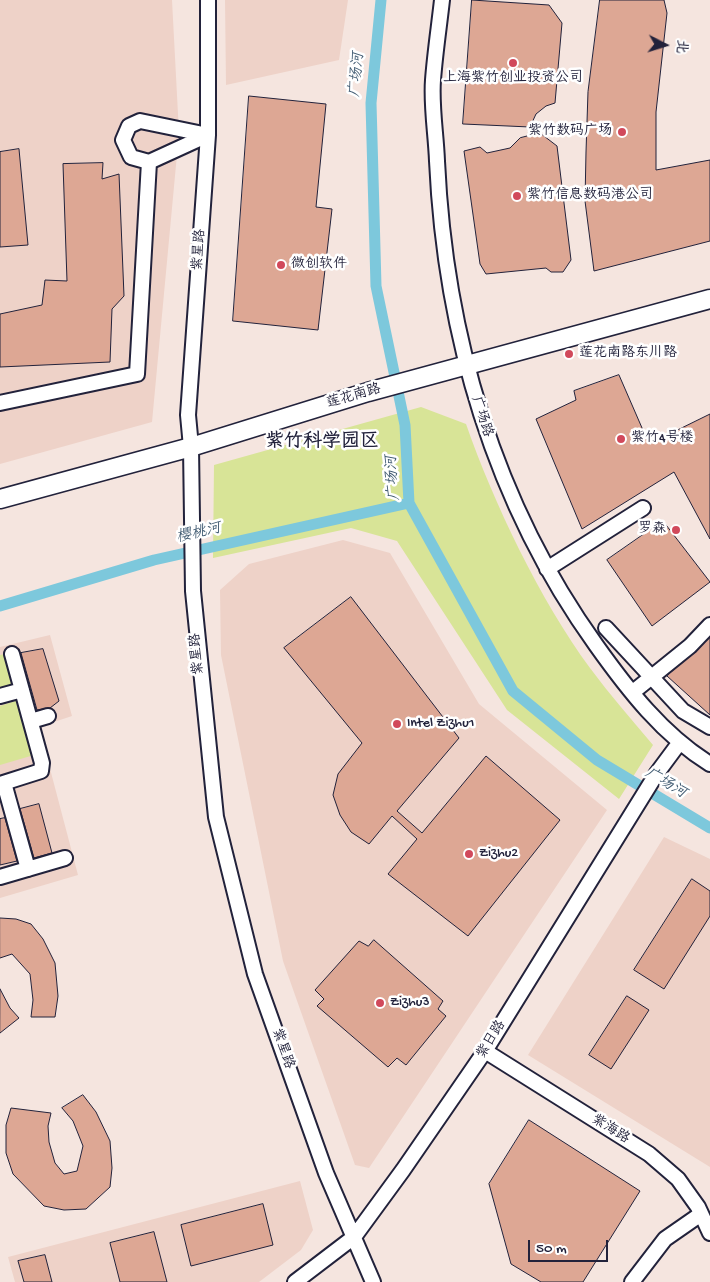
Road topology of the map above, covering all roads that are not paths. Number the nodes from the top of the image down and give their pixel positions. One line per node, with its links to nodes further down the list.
1 (208, 0): 3 (street, 紫星路)
2 (442, 0): 6 (street, 广场路)
3 (208, 135): 4 (street); 4 (street); 8 (street, 紫星路)
4 (149, 162): 7 (street)
5 (710, 299): 6 (main road, 莲花南路)
6 (466, 367): 8 (main road, 莲花南路); 11 (street, 广场路)
7 (0, 403)
8 (191, 447): 9 (main road, 莲花南路); 31 (street, 紫星路)
9 (0, 499)
10 (643, 508): 11 (street)
11 (547, 569): 17 (street, 广场路)
12 (710, 625): 15 (street)
13 (606, 628): 15 (street)
14 (12, 654): 16 (street)
15 (652, 678): 17 (street); 21 (street)
16 (22, 690): 18 (street); 20 (street)
17 (633, 692): 22 (street, 广场路)
18 (0, 696)
19 (48, 716): 20 (street)
20 (31, 721): 24 (street)
21 (710, 727)
22 (680, 742): 23 (street, 广场路); 28 (street, 紫日路)
23 (710, 764)
24 (2, 784): 26 (street)
25 (65, 858): 26 (street)
26 (28, 869): 27 (street)
27 (0, 876)
28 (485, 1052): 29 (street, 紫海路); 31 (street, 紫日路)
29 (701, 1214): 30 (street, 紫海路); 34 (street)
30 (710, 1233)
31 (354, 1238): 32 (street, 紫日路); 33 (street, 紫星路)
32 (295, 1282)
33 (373, 1282)
34 (632, 1282)

